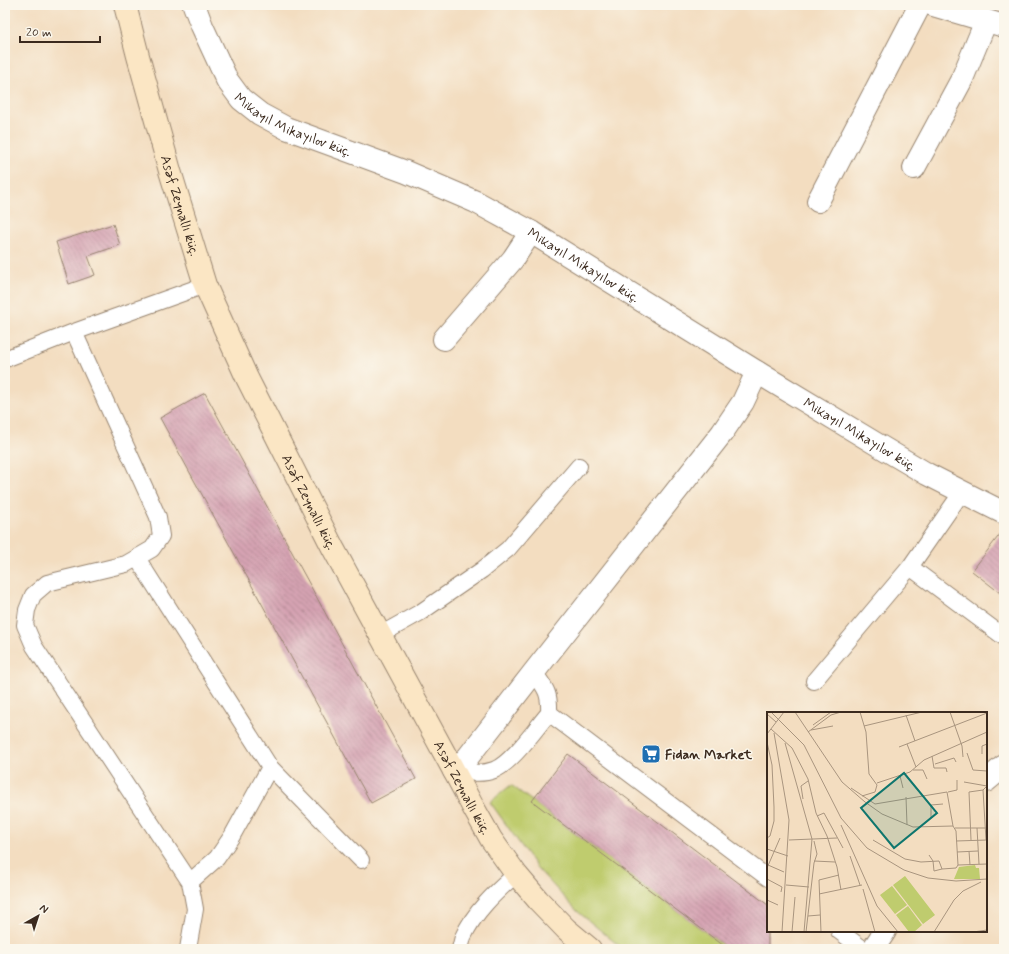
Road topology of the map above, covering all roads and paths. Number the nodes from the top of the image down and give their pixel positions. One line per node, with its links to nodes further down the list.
1 (125, 5): 9 (main road, Asəf Zeynallı küç.)
2 (194, 5): 8 (street, Mikayıl Mikayılov küç.)
3 (920, 5): 7 (street)
4 (933, 5): 5 (street)
5 (995, 23): 6 (street)
6 (914, 168)
7 (818, 201)
8 (531, 232): 11 (street); 13 (street, Mikayıl Mikayılov küç.)
9 (206, 285): 10 (lane); 19 (main road, Asəf Zeynallı küç.)
10 (74, 332): 12 (lane); 17 (lane)
11 (444, 339)
12 (7, 356)
13 (757, 372): 15 (street, Mikayıl Mikayılov küç.); 21 (street)
14 (580, 466): 19 (lane)
15 (962, 492): 16 (street, Mikayıl Mikayılov küç.); 18 (lane)
16 (1004, 513)
17 (137, 558): 25 (lane); 31 (lane)
18 (910, 567): 20 (lane); 22 (lane)
19 (380, 635): 26 (main road, Asəf Zeynallı küç.)
20 (1004, 637)
21 (534, 672): 23 (lane); 26 (street)
22 (814, 681)
23 (549, 713): 26 (lane); 30 (lane)
24 (1004, 766): 27 (street)
25 (270, 767): 28 (lane); 31 (lane)
26 (454, 771): 29 (main road, Asəf Zeynallı küç.)
27 (987, 780)
28 (361, 860)
29 (516, 874): 35 (lane); 36 (main road, Asəf Zeynallı küç.)
30 (767, 877)
31 (190, 882): 34 (lane)
32 (840, 932): 37 (lane)
33 (884, 932): 38 (street)
34 (188, 949)
35 (460, 949)
36 (590, 949)
37 (862, 949)
38 (873, 949)

